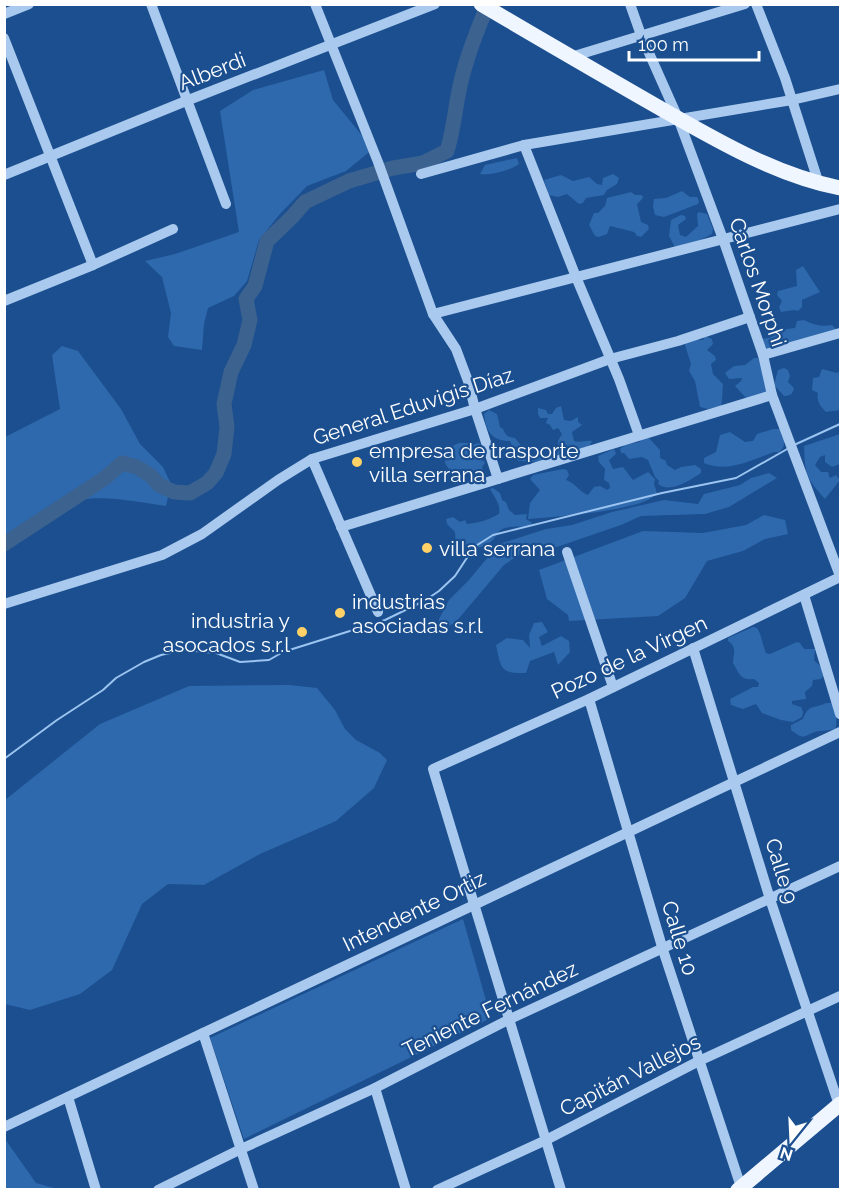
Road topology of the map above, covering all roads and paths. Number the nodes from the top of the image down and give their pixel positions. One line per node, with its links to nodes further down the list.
1 (29, 4): 9 (street)
2 (151, 4): 16 (street)
3 (315, 4): 12 (street)
4 (435, 4): 12 (street, Alberdi)
5 (481, 4): 13 (main road)
6 (630, 4): 10 (street, Carlos Morphi)
7 (745, 4): 10 (street)
8 (756, 4): 15 (street)
9 (4, 14)
10 (641, 35): 13 (street); 17 (street, Carlos Morphi)
11 (4, 38): 19 (street)
12 (331, 46): 16 (street, Alberdi); 32 (street)
13 (571, 57): 17 (main road)
14 (840, 88): 15 (street)
15 (792, 100): 17 (street); 22 (street)
16 (186, 101): 19 (street, Alberdi); 24 (street)
17 (678, 118): 18 (street); 22 (main road); 28 (street, Carlos Morphi)
18 (524, 145): 20 (street); 30 (street)
19 (51, 156): 21 (street, Alberdi); 29 (street)
20 (421, 174)
21 (4, 175)
22 (819, 184): 23 (main road)
23 (840, 188)
24 (226, 204)
25 (838, 210): 26 (street); 28 (street)
26 (840, 223)
27 (173, 229): 29 (street)
28 (723, 239): 30 (street); 33 (street, Carlos Morphi)
29 (93, 265): 31 (street)
30 (576, 277): 32 (street); 36 (street)
31 (4, 301)
32 (433, 314): 38 (street)
33 (750, 317): 35 (street, Carlos Morphi); 36 (street, General Eduvigis Díaz)
34 (840, 333): 35 (street)
35 (763, 354): 37 (street, Carlos Morphi)
36 (610, 359): 38 (street, General Eduvigis Díaz); 39 (street)
37 (772, 394): 39 (street); 44 (street, Carlos Morphi)
38 (475, 409): 40 (street, General Eduvigis Díaz); 41 (street)
39 (639, 435): 41 (street)
40 (312, 459): 42 (street); 46 (street, General Eduvigis Díaz)
41 (498, 479): 42 (street)
42 (341, 527): 47 (street)
43 (567, 552): 49 (street)
44 (840, 577): 45 (street, Pozo de la Virgen)
45 (804, 595): 48 (street, Pozo de la Virgen); 51 (street)
46 (4, 604)
47 (378, 612)
48 (693, 648): 49 (street, Pozo de la Virgen); 53 (street, Calle 9)
49 (613, 687): 50 (street, Pozo de la Virgen)
50 (589, 699): 54 (street, Calle 10); 57 (street, Pozo de la Virgen)
51 (840, 714)
52 (840, 732): 53 (street, Intendente Ortiz)
53 (734, 782): 54 (street, Intendente Ortiz); 56 (street, Calle 9)
54 (628, 832): 57 (street, Intendente Ortiz); 58 (street, Calle 10)
55 (840, 866): 56 (street, Teniente Fernández)
56 (770, 899): 58 (street, Teniente Fernández); 60 (street, Calle 9)
57 (474, 904): 61 (street); 62 (street, Intendente Ortiz)
58 (663, 950): 61 (street, Teniente Fernández); 63 (street, Calle 10)
59 (840, 996): 60 (street, Capitán Vallejos)
60 (808, 1011): 63 (street, Capitán Vallejos); 66 (street, Calle 9)
61 (510, 1019): 64 (street, Teniente Fernández); 68 (street)
62 (203, 1033): 65 (street, Intendente Ortiz); 69 (street)
63 (699, 1061): 68 (street, Capitán Vallejos); 70 (street, Calle 10)
64 (375, 1088): 69 (street, Teniente Fernández); 74 (street)
65 (68, 1097): 67 (street, Intendente Ortiz); 71 (street)
66 (840, 1104): 70 (main road)
67 (4, 1126)
68 (546, 1140): 75 (street, Capitán Vallejos); 76 (street)
69 (241, 1149): 72 (street, Teniente Fernández); 73 (street)
70 (739, 1188)
71 (96, 1190)
72 (158, 1190)
73 (254, 1190)
74 (406, 1190)
75 (437, 1190)
76 (561, 1190)

